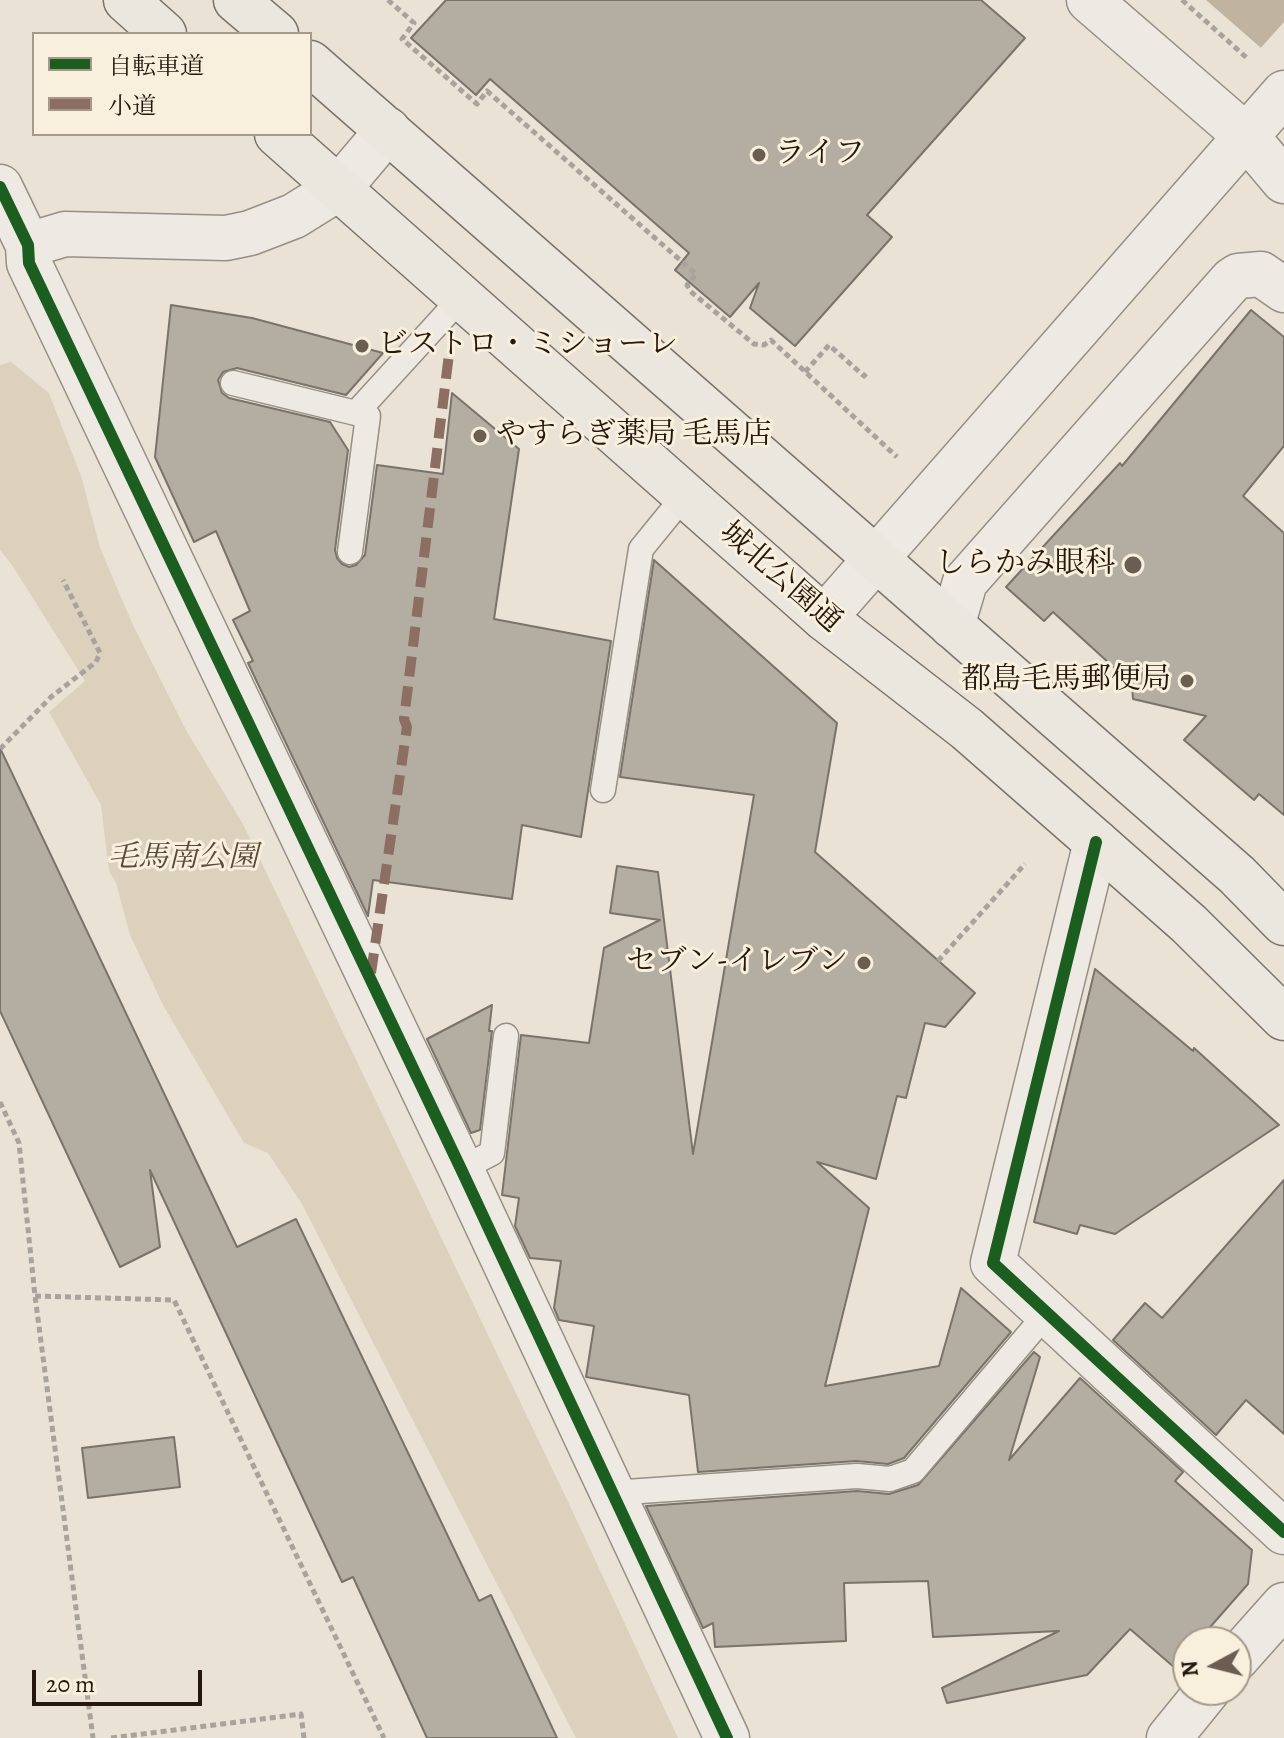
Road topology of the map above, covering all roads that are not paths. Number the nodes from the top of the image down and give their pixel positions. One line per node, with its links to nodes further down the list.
1 (126, 0): 4 (main road)
2 (1089, 0): 10 (street)
3 (238, 1): 5 (main road)
4 (162, 32)
5 (274, 32)
6 (312, 65): 8 (main road)
7 (1266, 76): 10 (street)
8 (388, 130): 13 (street); 21 (main road)
9 (279, 136): 13 (main road, 城北公園通)
10 (1246, 136): 11 (street); 21 (street)
11 (1284, 181)
12 (0, 187): 14 (street)
13 (339, 188): 14 (street); 16 (main road, 城北公園通)
14 (14, 243): 29 (street)
15 (1284, 290): 23 (street)
16 (462, 297): 18 (lane); 19 (main road, 城北公園通)
17 (233, 383): 18 (lane)
18 (356, 413): 20 (lane)
19 (685, 495): 22 (main road, 城北公園通); 24 (lane)
20 (350, 552)
21 (876, 560): 22 (street); 23 (main road)
22 (824, 618): 25 (main road, 城北公園通)
23 (952, 626): 26 (main road)
24 (603, 790)
25 (1096, 842): 27 (main road, 城北公園通); 30 (street)
26 (1284, 923)
27 (1284, 1018)
28 (506, 1036): 29 (lane)
29 (461, 1169): 31 (street)
30 (1047, 1313): 31 (lane); 32 (street)
31 (612, 1493): 36 (street)
32 (1284, 1532)
33 (1284, 1605): 34 (street)
34 (1252, 1641)
35 (1195, 1706): 37 (street)
36 (727, 1738)
37 (1169, 1738)

